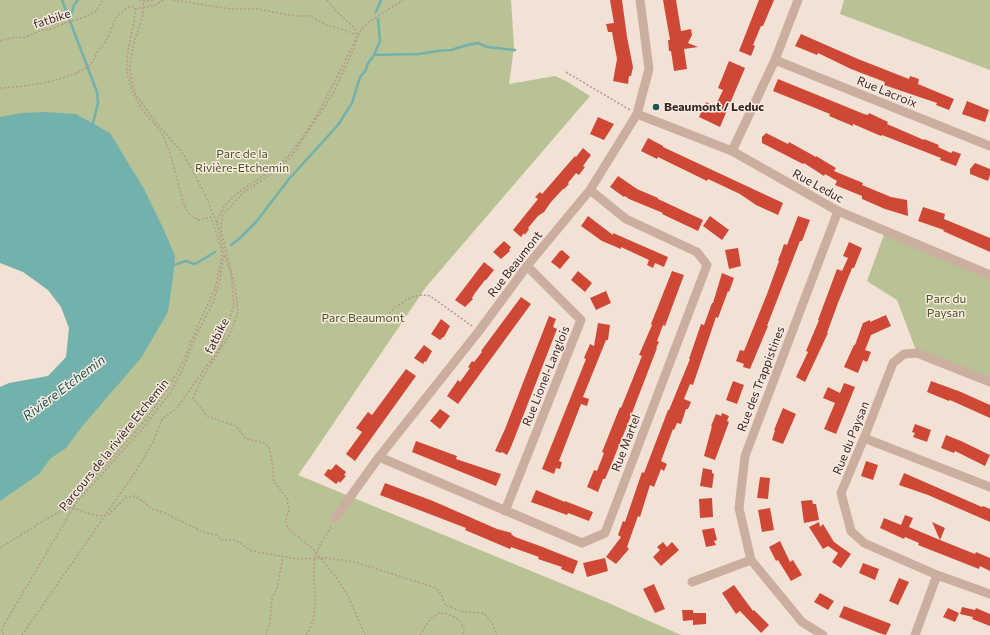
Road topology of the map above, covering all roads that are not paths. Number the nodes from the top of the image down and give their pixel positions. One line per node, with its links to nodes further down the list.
1 (640, 0): 4 (street, Rue Beaumont)
2 (798, 0): 3 (street)
3 (775, 60): 5 (street, Rue Lacroix); 6 (street)
4 (638, 114): 6 (street, Rue Leduc); 7 (street, Rue Beaumont)
5 (990, 146)
6 (732, 151): 8 (street, Rue Leduc)
7 (590, 190): 9 (street, Rue Beaumont); 15 (street, Rue Martel)
8 (838, 211): 10 (street, Rue Leduc); 17 (street, Rue des Trappistines)
9 (527, 266): 13 (street, Rue Beaumont); 15 (street, Rue Lionel-Langlois)
10 (990, 275)
11 (990, 382): 12 (street, Rue du Paysan)
12 (864, 438): 14 (street); 18 (street, Rue du Paysan)
13 (379, 457): 15 (street, Rue Martel); 16 (street, Rue Beaumont)
14 (990, 487)
15 (505, 511)
16 (335, 518)
17 (751, 560): 19 (street); 21 (street, Rue des Trappistines)
18 (938, 575): 20 (street, Rue du Paysan); 22 (street)
19 (692, 582)
20 (990, 594)
21 (823, 635)
22 (915, 635)

